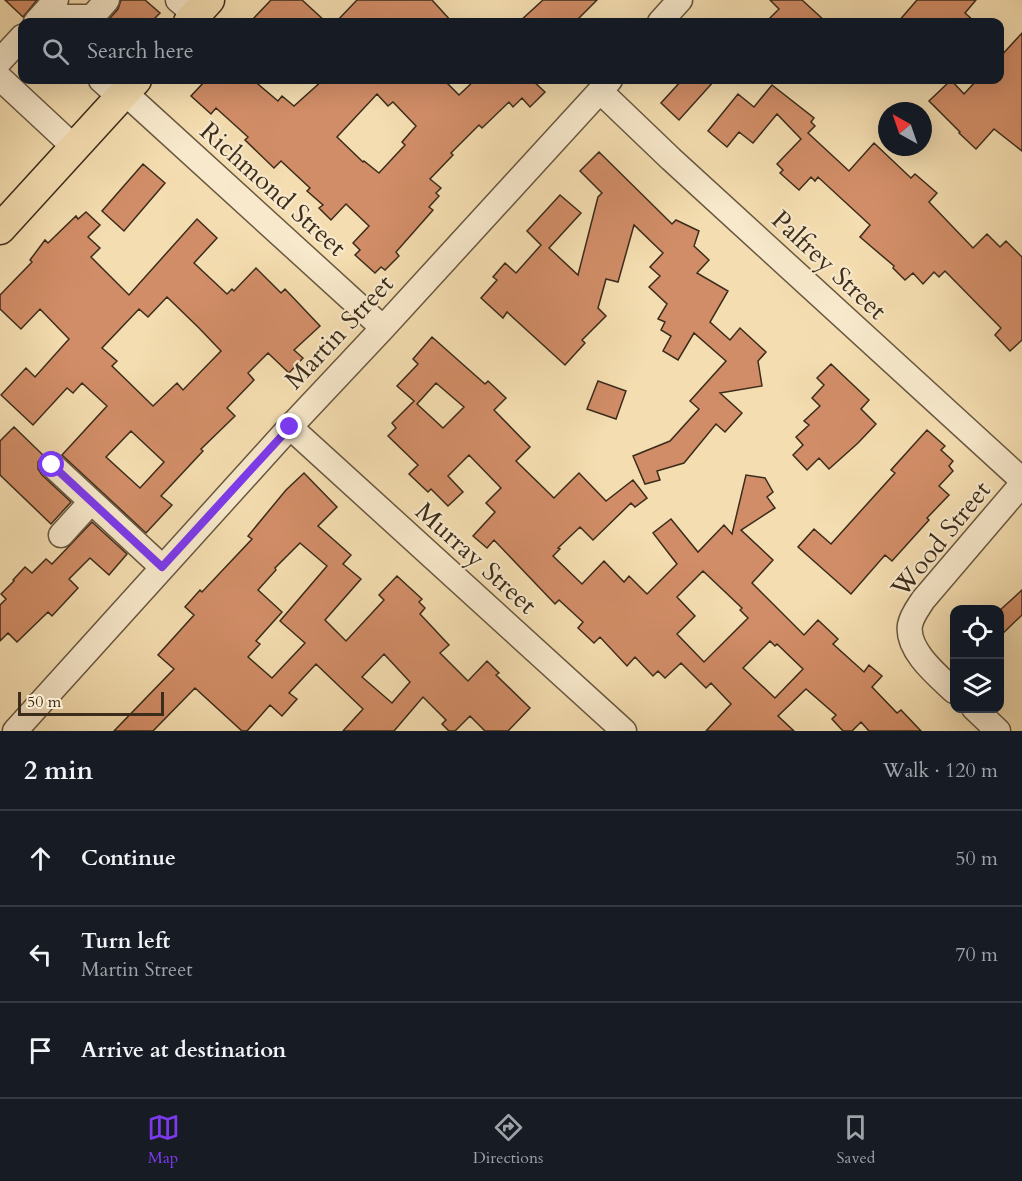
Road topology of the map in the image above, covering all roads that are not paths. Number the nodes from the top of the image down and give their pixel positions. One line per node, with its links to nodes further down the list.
1 (56, 0): 4 (street)
2 (680, 0): 6 (street)
3 (97, 13): 5 (street)
4 (40, 18)
5 (65, 18)
6 (664, 18)
7 (18, 41): 8 (street)
8 (0, 61)
9 (0, 78): 12 (street)
10 (605, 85): 14 (street, Martin Street); 17 (street, Palfrey Street)
11 (120, 87): 12 (main road); 14 (street, Richmond Street)
12 (74, 147): 13 (main road)
13 (0, 229)
14 (383, 328): 15 (street, Martin Street)
15 (290, 427): 20 (street, Martin Street); 24 (street, Murray Street)
16 (52, 465): 18 (street)
17 (1022, 482): 21 (street, Wood Street)
18 (91, 502): 19 (street); 20 (street)
19 (61, 535)
20 (162, 567): 23 (street, Martin Street)
21 (950, 687)
22 (979, 713): 25 (street)
23 (15, 731)
24 (624, 731)
25 (998, 731)

